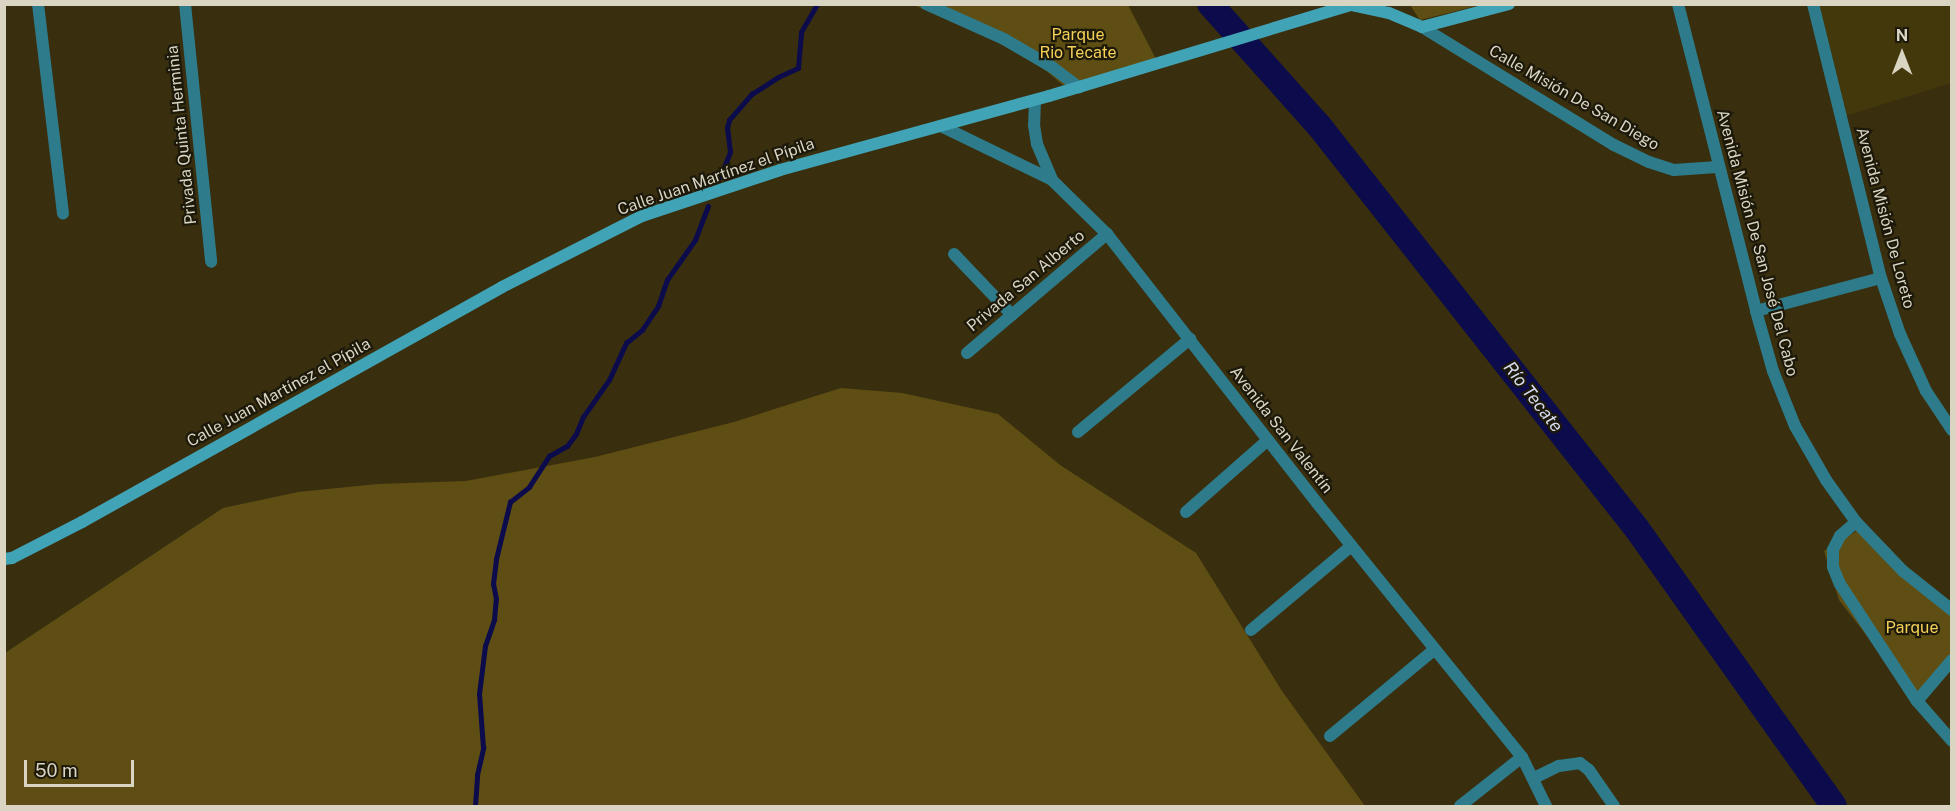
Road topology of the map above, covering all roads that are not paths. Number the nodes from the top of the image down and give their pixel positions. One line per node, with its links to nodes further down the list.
1 (38, 4): 14 (street)
2 (185, 4): 17 (street, Privada Quinta Herminia)
3 (926, 4): 9 (street)
4 (1356, 4): 8 (main road); 9 (main road, Calle Juan Martínez el Pípila)
5 (1509, 4): 8 (main road)
6 (1678, 4): 12 (street, Avenida Misión De San José Del Cabo)
7 (1813, 4): 18 (street, Avenida Misión De Loreto)
8 (1422, 27): 12 (street, Calle Misión De San Diego)
9 (1079, 87): 10 (main road, Calle Juan Martínez el Pípila)
10 (1035, 100): 11 (main road, Calle Juan Martínez el Pípila); 13 (street)
11 (941, 126): 13 (street, Avenida San Valentín); 29 (main road, Calle Juan Martínez el Pípila)
12 (1717, 167): 19 (street, Avenida Misión De San José Del Cabo)
13 (1052, 180): 15 (street, Avenida San Valentín)
14 (63, 214)
15 (1107, 234): 20 (street, Privada San Alberto); 21 (street, Avenida San Valentín)
16 (954, 254): 20 (street)
17 (211, 262)
18 (1881, 278): 19 (street); 23 (street, Avenida Misión De Loreto)
19 (1756, 311): 27 (street, Avenida Misión De San José Del Cabo)
20 (1012, 315): 22 (street, Privada San Alberto)
21 (1190, 339): 24 (street); 25 (street, Avenida San Valentín)
22 (967, 353)
23 (1952, 430)
24 (1078, 432)
25 (1268, 440): 26 (street); 28 (street, Avenida San Valentín)
26 (1186, 512)
27 (1856, 522): 30 (street, Avenida Misión De San José Del Cabo); 34 (street)
28 (1351, 546): 31 (street); 32 (street, Avenida San Valentín)
29 (4, 559)
30 (1952, 610)
31 (1251, 630)
32 (1434, 650): 35 (street); 37 (street, Avenida San Valentín)
33 (1952, 660): 34 (street)
34 (1917, 701): 36 (street)
35 (1330, 736)
36 (1952, 741)
37 (1522, 757): 38 (street, Avenida San Valentín); 39 (street)
38 (1534, 778): 40 (street, Avenida San Valentín); 41 (street)
39 (1460, 807)
40 (1546, 807)
41 (1614, 807)

